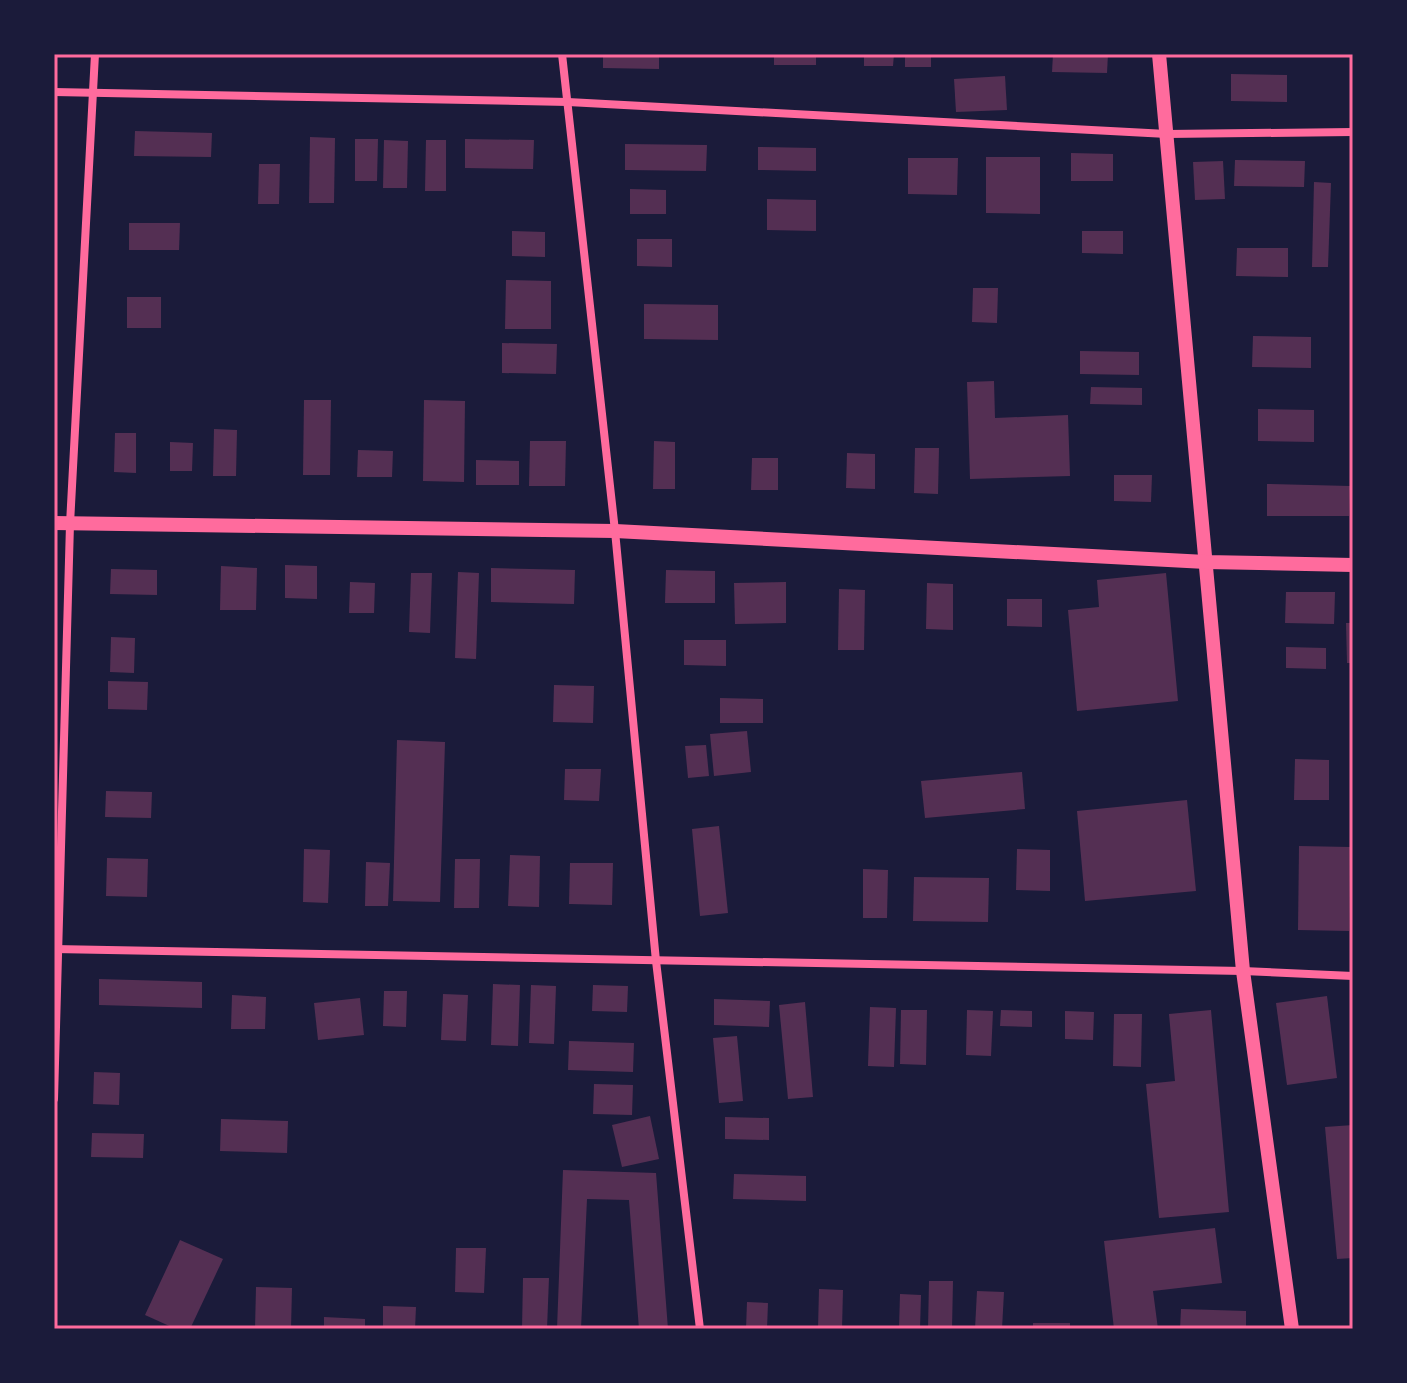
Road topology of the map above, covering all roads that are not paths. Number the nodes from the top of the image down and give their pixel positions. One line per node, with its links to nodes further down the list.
1 (95, 54): 5 (street)
2 (562, 54): 6 (street)
3 (1159, 54): 8 (street)
4 (54, 92): 5 (street)
5 (94, 94): 6 (street); 10 (street)
6 (568, 102): 8 (street); 11 (street)
7 (1353, 132): 8 (street)
8 (1167, 134): 12 (street)
9 (54, 523): 10 (street)
10 (70, 524): 11 (street); 14 (street)
11 (615, 531): 12 (street); 15 (street)
12 (1206, 562): 13 (street); 16 (street)
13 (1353, 565)
14 (57, 950): 15 (street); 18 (street)
15 (656, 961): 16 (street); 19 (street)
16 (1243, 971): 17 (street); 20 (street)
17 (1353, 976)
18 (54, 1099)
19 (700, 1329)
20 (1292, 1329)

